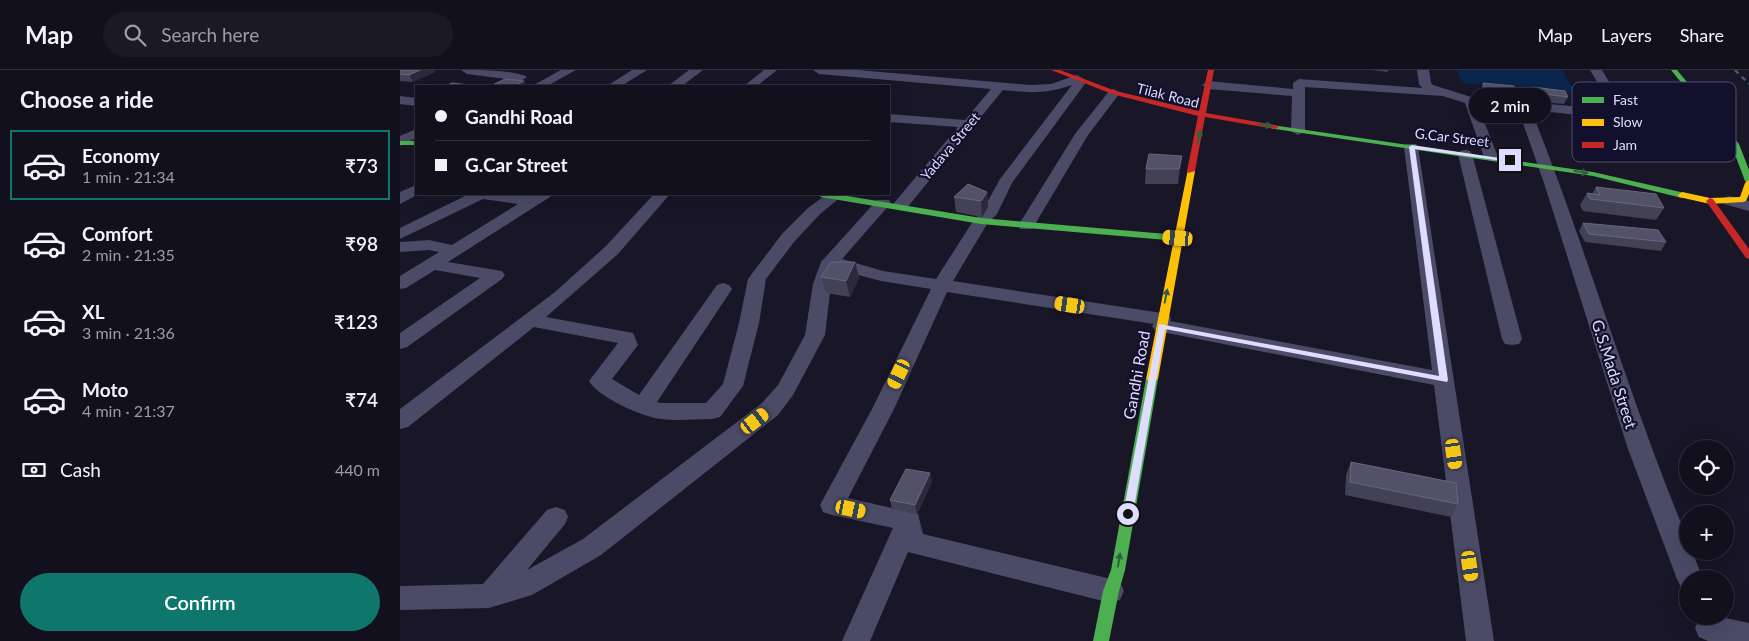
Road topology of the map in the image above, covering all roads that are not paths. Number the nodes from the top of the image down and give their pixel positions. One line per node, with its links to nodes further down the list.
1 (467, 70): 17 (street)
2 (534, 70): 17 (street)
3 (570, 70): 22 (street)
4 (641, 70): 23 (street)
5 (697, 70): 24 (street)
6 (1042, 70): 18 (street, Tilak Road)
7 (1054, 70): 18 (street, Tilak Road)
8 (1211, 70): 27 (street, Gandhi Road)
9 (1328, 70): 29 (street)
10 (1423, 70): 31 (street)
11 (1596, 70): 19 (street)
12 (1674, 70): 20 (street)
13 (765, 71): 25 (street)
14 (837, 72): 15 (street); 16 (street)
15 (821, 76)
16 (881, 76): 26 (street); 28 (street)
17 (521, 77): 21 (street)
18 (1078, 79): 28 (street); 32 (street, Tilak Road); 64 (street)
19 (1603, 82)
20 (1684, 82)
21 (506, 85)
22 (540, 85)
23 (615, 85)
24 (675, 85)
25 (751, 85)
26 (873, 85)
27 (1208, 85): 30 (street); 38 (street, Gandhi Road)
28 (1000, 86): 40 (street, Yadava Street)
29 (1330, 86): 30 (street); 31 (street)
30 (1299, 93): 41 (street)
31 (1441, 93): 34 (street)
32 (1113, 95): 38 (street, Tilak Road); 65 (street)
33 (400, 100): 35 (street)
34 (1470, 101): 36 (street); 48 (street)
35 (415, 102)
36 (1523, 106): 37 (street); 49 (street, G.S.Mada Street)
37 (1572, 111)
38 (1203, 116): 41 (street, G.Car Street, one-way to 41); 67 (street, Gandhi Road, one-way to 38)
39 (890, 118): 40 (street)
40 (968, 124): 62 (street, Yadava Street)
41 (1298, 131): 45 (street, G.Car Street)
42 (415, 134): 43 (street)
43 (400, 142): 44 (street)
44 (415, 143)
45 (1412, 147): 47 (street, G.Car Street); 80 (street)
46 (1736, 147): 50 (street)
47 (1465, 154): 48 (street, G.Car Street); 78 (street)
48 (1491, 157): 49 (street, G.Car Street)
49 (1548, 167): 60 (street, G.Car Street, one-way to 60); 85 (street, G.S.Mada Street)
50 (1749, 182): 61 (street)
51 (400, 184): 52 (street)
52 (415, 187)
53 (415, 188): 59 (street)
54 (479, 195): 66 (street)
55 (500, 195): 58 (street)
56 (661, 195): 76 (street)
57 (827, 195): 62 (street); 81 (street)
58 (539, 197): 69 (street)
59 (400, 199)
60 (1710, 201): 61 (street, G.Car Street); 70 (street)
61 (1729, 201): 63 (street)
62 (891, 204): 64 (street); 71 (street, Yadava Street)
63 (1749, 206)
64 (981, 221): 65 (street); 74 (street)
65 (1026, 226): 67 (street)
66 (400, 234)
67 (1178, 238): 77 (street, Gandhi Road, one-way to 67)
68 (400, 247): 69 (street)
69 (453, 250): 72 (street)
70 (1749, 256)
71 (830, 262): 74 (street); 87 (street)
72 (431, 264): 73 (street); 79 (street)
73 (400, 284)
74 (941, 286): 77 (street); 84 (street)
75 (723, 289): 81 (street)
76 (531, 320): 81 (street); 82 (street)
77 (1162, 323): 80 (street); 86 (street, Gandhi Road, one-way to 77)
78 (1512, 339)
79 (400, 342)
80 (1444, 380): 93 (street)
81 (643, 405)
82 (400, 420)
83 (556, 517): 87 (street)
84 (909, 521): 86 (street); 91 (street)
85 (1687, 570)
86 (1111, 591): 92 (street, Gandhi Road)
87 (489, 596): 88 (street)
88 (400, 598)
89 (1709, 628): 90 (street)
90 (1749, 637)
91 (856, 641)
92 (1100, 641)
93 (1480, 641)

